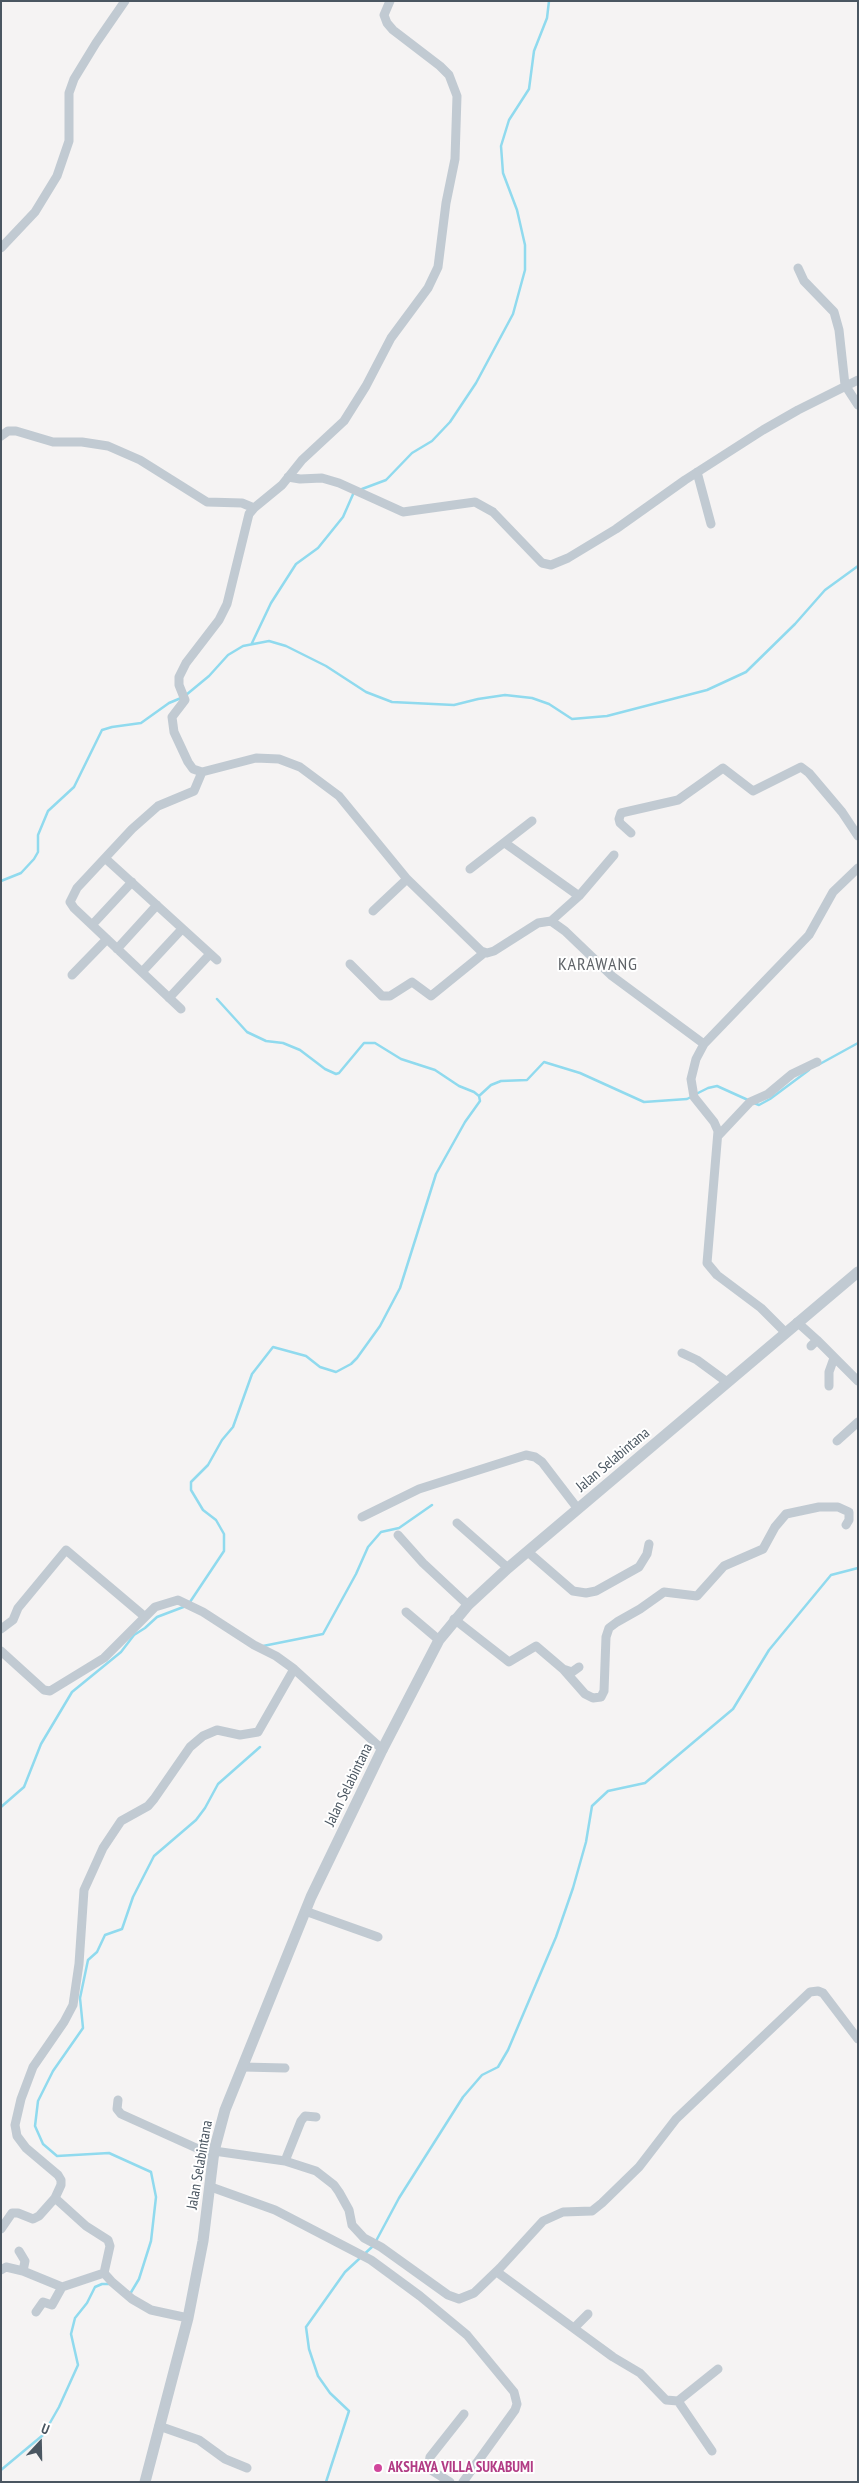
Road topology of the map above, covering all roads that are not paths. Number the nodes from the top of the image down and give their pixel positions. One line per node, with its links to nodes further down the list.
1 (125, 1): 3 (street)
2 (390, 1): 10 (street)
3 (1, 248)
4 (798, 268): 6 (street)
5 (858, 380): 6 (street)
6 (845, 385): 7 (street); 9 (street)
7 (858, 405)
8 (1, 436): 11 (street)
9 (697, 472): 10 (street); 12 (street)
10 (288, 477): 11 (street)
11 (254, 508): 13 (street)
12 (711, 524)
13 (202, 772): 19 (street); 22 (street)
14 (532, 821): 17 (street)
15 (631, 833): 16 (street)
16 (858, 836)
17 (505, 843): 21 (street); 24 (street)
18 (614, 855): 24 (street)
19 (106, 859): 23 (street); 28 (street)
20 (858, 868): 38 (street)
21 (470, 869)
22 (407, 879): 26 (street); 32 (street)
23 (132, 882): 25 (street); 28 (street)
24 (579, 896): 27 (street)
25 (157, 905): 29 (street); 31 (street)
26 (373, 911)
27 (551, 921): 32 (street); 38 (street)
28 (92, 925): 30 (street)
29 (182, 929): 34 (street); 36 (street)
30 (107, 939): 31 (street); 35 (street)
31 (117, 949): 34 (street)
32 (484, 953): 33 (street)
33 (350, 964)
34 (142, 972): 36 (street)
35 (72, 975)
36 (169, 998): 37 (street)
37 (181, 1009)
38 (704, 1044): 40 (street)
39 (817, 1062): 40 (street)
40 (718, 1136): 43 (street)
41 (858, 1272): 42 (street, Jalan Selabintana)
42 (797, 1322): 43 (street, Jalan Selabintana); 45 (street)
43 (785, 1332): 47 (street, Jalan Selabintana)
44 (682, 1353): 47 (street)
45 (834, 1358): 46 (street); 48 (street)
46 (858, 1381)
47 (727, 1382): 51 (street, Jalan Selabintana)
48 (829, 1386)
49 (858, 1422): 50 (street)
50 (837, 1441)
51 (578, 1509): 52 (street); 57 (street, Jalan Selabintana)
52 (362, 1517)
53 (457, 1523): 58 (street)
54 (846, 1525): 68 (street)
55 (398, 1536): 59 (street)
56 (649, 1544): 57 (street)
57 (528, 1552): 58 (street, Jalan Selabintana)
58 (508, 1568): 59 (street, Jalan Selabintana)
59 (468, 1604): 62 (street, Jalan Selabintana)
60 (406, 1612): 64 (street)
61 (144, 1616): 63 (street); 65 (street); 67 (street)
62 (454, 1619): 64 (street, Jalan Selabintana); 68 (street)
63 (1, 1630)
64 (440, 1640): 69 (street, Jalan Selabintana)
65 (1, 1651)
66 (579, 1666): 68 (street)
67 (294, 1669): 69 (street); 80 (street)
68 (563, 1670)
69 (383, 1750): 70 (street, Jalan Selabintana)
70 (305, 1910): 71 (street); 73 (street, Jalan Selabintana)
71 (378, 1937)
72 (858, 2039): 85 (street)
73 (243, 2067): 74 (street); 77 (street, Jalan Selabintana)
74 (285, 2068)
75 (118, 2100): 77 (street)
76 (316, 2117): 78 (street)
77 (214, 2154): 78 (street); 79 (street, Jalan Selabintana)
78 (285, 2161): 85 (street)
79 (211, 2187): 90 (street, Jalan Selabintana); 100 (street)
80 (55, 2198): 81 (street); 86 (street)
81 (1, 2229)
82 (19, 2251): 84 (street)
83 (1, 2270): 84 (street)
84 (23, 2271): 87 (street)
85 (497, 2272): 91 (street)
86 (104, 2273): 87 (street); 90 (street)
87 (62, 2287): 88 (street)
88 (36, 2312)
89 (588, 2314): 91 (street)
90 (188, 2318): 95 (street, Jalan Selabintana)
91 (575, 2328): 93 (street)
92 (718, 2369): 93 (street)
93 (678, 2401): 96 (street)
94 (464, 2414): 99 (street)
95 (159, 2426): 97 (street); 98 (street, Jalan Selabintana)
96 (712, 2451)
97 (247, 2468)
98 (144, 2482)
99 (450, 2482)
100 (462, 2482)

